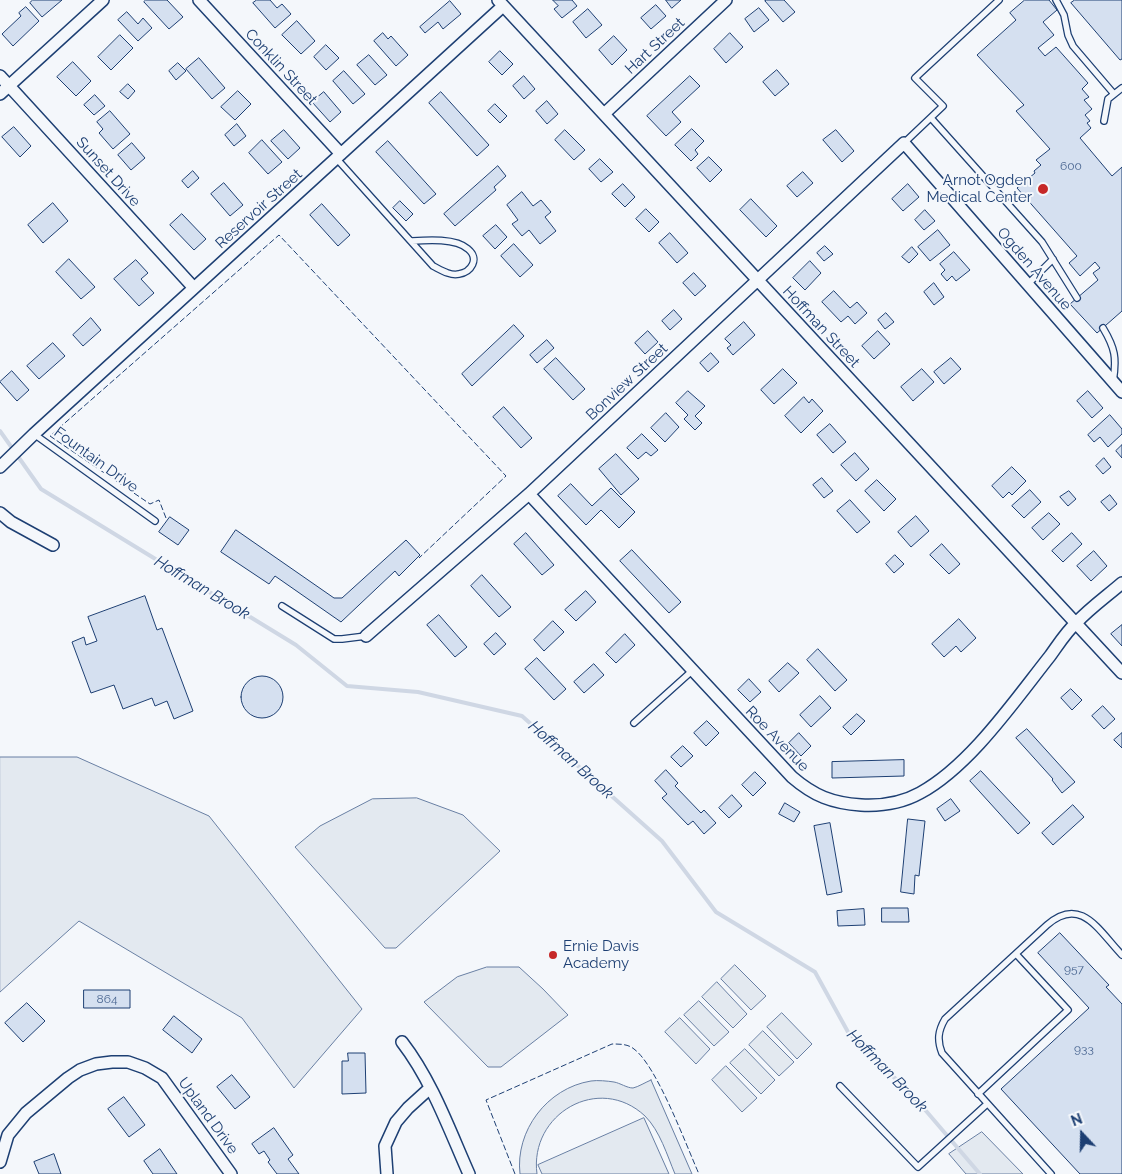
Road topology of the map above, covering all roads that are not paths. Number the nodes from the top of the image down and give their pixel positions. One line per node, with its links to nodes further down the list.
1 (104, 0): 9 (street)
2 (199, 0): 15 (street, Conklin Street)
3 (726, 0): 11 (street, Hart Street)
4 (999, 0): 12 (lane)
5 (1056, 0): 10 (lane)
6 (501, 3): 11 (street, Hoffman Street); 15 (street, Reservoir Street)
7 (0, 76): 9 (street, Sunset Drive)
8 (1122, 88): 10 (lane)
9 (4, 90): 20 (street, Sunset Drive)
10 (1114, 94): 13 (lane)
11 (604, 114): 18 (street, Hoffman Street)
12 (931, 118): 14 (lane); 17 (lane)
13 (1104, 121)
14 (904, 143): 18 (street, Bonview Street); 19 (street, Ogden Avenue)
15 (339, 156): 16 (lane); 20 (street, Reservoir Street)
16 (412, 241): 16 (lane)
17 (1053, 259): 19 (lane); 21 (lane)
18 (757, 280): 27 (street, Bonview Street); 33 (street, Hoffman Street)
19 (1028, 284): 23 (street, Ogden Avenue)
20 (194, 288): 25 (street, Reservoir Street)
21 (1078, 298)
22 (1103, 328): 23 (lane)
23 (1113, 382): 24 (street, Ogden Avenue)
24 (1122, 392)
25 (34, 434): 26 (street, Fountain Drive); 29 (lane, Fountain Drive)
26 (3, 463)
27 (529, 494): 34 (street, Bonview Street); 35 (street, Roe Avenue)
28 (0, 513): 30 (street)
29 (155, 521)
30 (53, 545)
31 (1122, 583): 33 (street, Roe Avenue)
32 (282, 606): 34 (lane)
33 (1075, 623): 35 (street, Roe Avenue); 36 (street, Hoffman Street)
34 (366, 636)
35 (693, 670): 37 (lane)
36 (1122, 674)
37 (634, 723)
38 (1016, 954): 39 (lane); 43 (lane); 43 (lane)
39 (1122, 955)
40 (402, 1042): 42 (street)
41 (840, 1086): 44 (lane)
42 (430, 1088): 47 (street); 48 (street)
43 (978, 1094): 44 (lane)
44 (987, 1104): 49 (lane)
45 (0, 1162): 46 (street, Upland Drive)
46 (231, 1174)
47 (387, 1174)
48 (469, 1174)
49 (1051, 1174)

